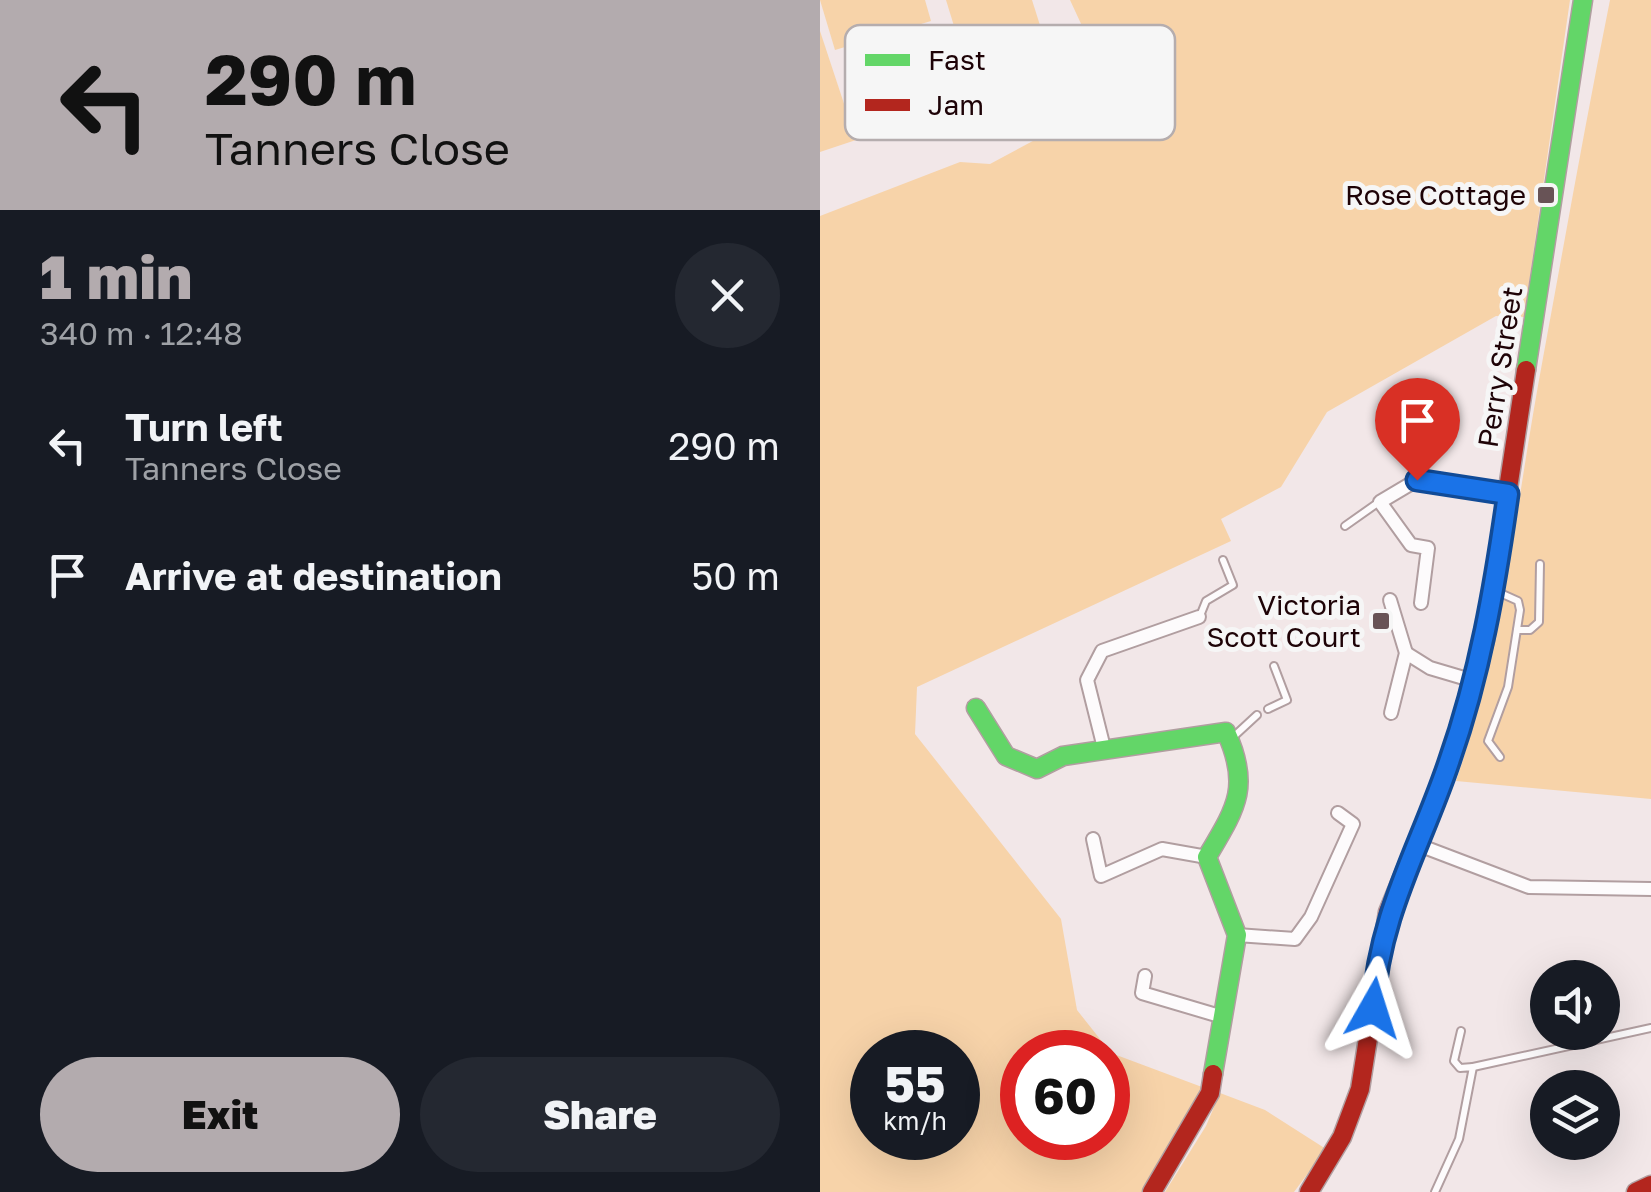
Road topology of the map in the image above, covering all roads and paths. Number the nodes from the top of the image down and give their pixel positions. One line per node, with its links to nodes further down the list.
1 (1583, 0): 2 (main road, Perry Street)
2 (1508, 494): 3 (street); 7 (main road, Perry Street)
3 (1380, 502): 4 (lane); 9 (street)
4 (1345, 526)
5 (1223, 560): 10 (lane)
6 (1540, 564): 11 (lane)
7 (1494, 592): 11 (lane); 14 (main road, Perry Street)
8 (1390, 600): 12 (street)
9 (1422, 603)
10 (1199, 617): 20 (street)
11 (1518, 630): 21 (lane)
12 (1406, 653): 14 (street); 17 (street)
13 (1274, 666): 16 (lane)
14 (1474, 682): 24 (main road, Perry Street)
15 (976, 708): 20 (main road)
16 (1268, 709)
17 (1392, 713)
18 (1257, 716): 19 (lane)
19 (1230, 740): 20 (main road); 25 (main road)
20 (1104, 748)
21 (1500, 757)
22 (1338, 813): 27 (street)
23 (1093, 839): 25 (street)
24 (1416, 844): 26 (street); 35 (main road, Perry Street)
25 (1207, 857): 27 (main road)
26 (1651, 889)
27 (1237, 934): 29 (main road)
28 (1145, 976): 29 (street)
29 (1222, 1017): 34 (main road)
30 (1651, 1028): 32 (lane)
31 (1461, 1031): 32 (lane)
32 (1473, 1067): 36 (lane)
33 (1651, 1185): 37 (main road)
34 (1152, 1192)
35 (1310, 1192)
36 (1434, 1192)
37 (1636, 1192)

